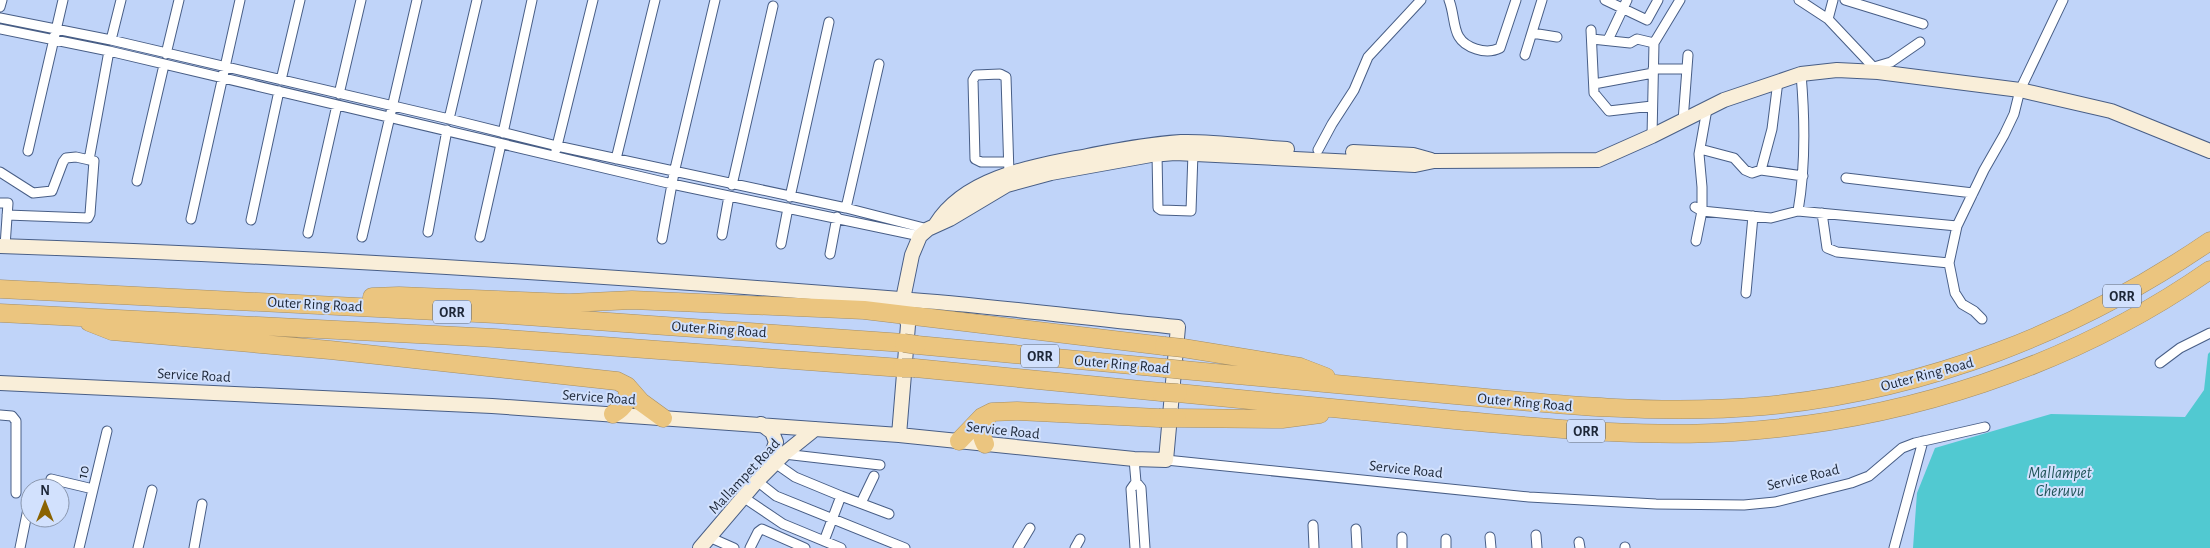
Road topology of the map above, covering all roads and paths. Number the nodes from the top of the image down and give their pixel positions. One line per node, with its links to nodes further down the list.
1 (2, 0): 27 (street)
2 (62, 0): 33 (street)
3 (121, 0): 37 (street)
4 (179, 0): 42 (street)
5 (240, 0): 47 (street)
6 (300, 0): 53 (street)
7 (361, 0): 58 (street)
8 (417, 0): 60 (street)
9 (477, 0): 64 (street)
10 (532, 0): 67 (street)
11 (593, 0): 70 (street)
12 (655, 0): 78 (street)
13 (715, 0): 85 (street)
14 (1421, 0): 71 (street)
15 (1449, 0): 16 (street)
16 (1516, 0)
17 (1542, 0): 34 (street)
18 (1606, 0): 25 (street)
19 (1658, 0): 25 (street)
20 (1680, 0): 40 (street)
21 (1799, 0): 29 (street)
22 (1833, 0): 29 (street)
23 (1844, 0): 31 (street)
24 (2063, 0): 56 (street)
25 (1625, 4): 38 (street)
26 (773, 6): 90 (street)
27 (0, 7)
28 (0, 18): 33 (street)
29 (1828, 18): 49 (street)
30 (829, 22): 93 (street)
31 (1923, 24)
32 (0, 30): 36 (street)
33 (55, 30): 36 (street); 37 (street)
34 (1532, 33): 35 (street); 43 (street)
35 (1557, 37)
36 (53, 40): 41 (street); 73 (street)
37 (111, 40): 42 (street)
38 (1608, 40): 40 (street); 55 (street)
39 (1920, 42): 49 (street)
40 (1654, 43): 50 (street)
41 (109, 51): 46 (street); 79 (street)
42 (166, 54): 47 (street)
43 (1525, 55)
44 (1688, 55): 48 (street)
45 (879, 64): 96 (street)
46 (164, 65): 52 (street); 88 (street)
47 (224, 67): 52 (street); 53 (street)
48 (1687, 69): 50 (street); 65 (street)
49 (1876, 69): 51 (main road); 56 (main road)
50 (1653, 71): 55 (street); 61 (street)
51 (1801, 74): 54 (main road); 86 (street)
52 (221, 78): 57 (street); 103 (street)
53 (282, 80): 58 (street)
54 (1778, 81): 62 (main road); 82 (street)
55 (1594, 84): 61 (street)
56 (2020, 90): 74 (main road); 91 (street)
57 (279, 91): 59 (street); 104 (street)
58 (339, 94): 60 (street)
59 (337, 105): 63 (street); 108 (street)
60 (392, 106): 63 (street); 64 (street)
61 (1652, 106): 68 (street)
62 (1707, 109): 65 (main road); 72 (street)
63 (389, 117): 66 (street); 110 (street)
64 (449, 119): 67 (street)
65 (1683, 121): 68 (main road)
66 (447, 130): 69 (street); 107 (street)
67 (503, 133): 70 (street)
68 (1652, 136): 80 (main road)
69 (501, 144): 77 (street); 111 (street)
70 (557, 146): 77 (street); 78 (street)
71 (1318, 150): 80 (main road); 83 (main road)
72 (1700, 150): 82 (street); 97 (street)
73 (28, 151)
74 (2210, 151)
75 (1193, 153): 76 (main road); 76 (street); 80 (main road)
76 (1157, 154): 106 (main road)
77 (554, 157): 89 (street)
78 (616, 159): 85 (street)
79 (89, 160): 84 (street); 100 (street)
80 (1434, 161)
81 (995, 162): 83 (street); 83 (street); 83 (street)
82 (1761, 170): 86 (street)
83 (1006, 171): 106 (main road)
84 (0, 172)
85 (674, 173): 89 (street); 90 (street)
86 (1803, 176): 98 (street)
87 (1846, 178): 91 (street)
88 (137, 181)
89 (672, 184): 92 (street); 112 (street)
90 (732, 185): 93 (street)
91 (1973, 193): 105 (street)
92 (730, 196): 95 (street); 109 (street)
93 (790, 197): 96 (street)
94 (0, 203): 100 (street)
95 (788, 208): 102 (street); 115 (street)
96 (846, 208): 106 (street)
97 (1699, 209): 101 (street); 113 (street)
98 (1798, 211): 99 (street); 101 (street)
99 (1822, 213): 105 (street); 118 (street)
100 (7, 215): 116 (street)
101 (1753, 216): 121 (street)
102 (837, 218): 106 (street); 117 (street)
103 (191, 219)
104 (251, 220)
105 (1957, 226): 118 (street)
106 (928, 230): 123 (main road)
107 (428, 232)
108 (308, 233)
109 (722, 235)
110 (362, 237)
111 (480, 237)
112 (662, 239)
113 (1696, 241)
114 (2210, 241): 131 (highway, Outer Ring Road / ORR)
115 (781, 244)
116 (3, 246): 123 (main road)
117 (830, 254)
118 (1950, 263): 126 (street)
119 (2210, 270): 132 (highway, Outer Ring Road / ORR)
120 (0, 288): 122 (highway, Outer Ring Road / ORR)
121 (1746, 293)
122 (264, 302): 123 (highway); 131 (highway, Outer Ring Road / ORR, bridge)
123 (904, 306): 131 (highway, bridge); 141 (main road); 146 (main road)
124 (0, 313): 125 (highway, Outer Ring Road / ORR)
125 (72, 316): 130 (highway); 132 (highway, Outer Ring Road / ORR)
126 (1982, 319)
127 (2210, 333): 128 (street)
128 (2160, 363)
129 (0, 383): 134 (main road, Service Road)
130 (627, 386): 134 (highway); 136 (highway)
131 (1350, 386)
132 (1350, 410): 133 (highway)
133 (992, 412): 142 (highway); 144 (highway)
134 (613, 414): 136 (main road, Service Road)
135 (0, 415): 154 (street)
136 (663, 418): 137 (main road, Service Road)
137 (761, 424): 139 (main road, Service Road); 148 (main road)
138 (1985, 427): 143 (street, Service Road)
139 (815, 429): 141 (main road, Service Road); 148 (main road, Mallampet Road)
140 (107, 431): 152 (street, 10)
141 (899, 435): 142 (main road, Service Road)
142 (959, 442): 144 (main road, Service Road)
143 (1923, 442): 146 (street, Service Road); 189 (street)
144 (985, 444): 145 (main road, Service Road)
145 (1134, 459): 146 (main road, Service Road); 150 (street)
146 (1166, 460)
147 (880, 465): 148 (street)
148 (770, 468): 155 (street); 156 (main road, Mallampet Road); 160 (street)
149 (874, 476): 157 (street)
150 (1136, 482): 182 (street); 183 (street)
151 (70, 484): 152 (street)
152 (93, 489): 172 (street, 10)
153 (152, 490): 173 (street)
154 (16, 493)
155 (841, 496): 157 (street); 160 (street)
156 (743, 497): 169 (street); 170 (main road, Mallampet Road)
157 (861, 503): 159 (street)
158 (202, 504): 174 (street)
159 (889, 514)
160 (834, 519): 169 (street); 179 (street)
161 (1313, 525): 184 (street)
162 (24, 528): 171 (street)
163 (1030, 528): 180 (street)
164 (1356, 529): 185 (street)
165 (1536, 535): 188 (street)
166 (1490, 537): 187 (street)
167 (1402, 538): 186 (street)
168 (1080, 539): 181 (street)
169 (824, 541): 178 (street)
170 (706, 544): 175 (street)
171 (20, 548)
172 (79, 548)
173 (138, 548)
174 (194, 548)
175 (734, 548)
176 (750, 548): 177 (street)
177 (805, 548)
178 (841, 548)
179 (905, 548)
180 (1018, 548)
181 (1075, 548)
182 (1135, 548)
183 (1145, 548)
184 (1314, 548)
185 (1357, 548)
186 (1402, 548)
187 (1491, 548)
188 (1536, 548)
189 (1894, 548)

